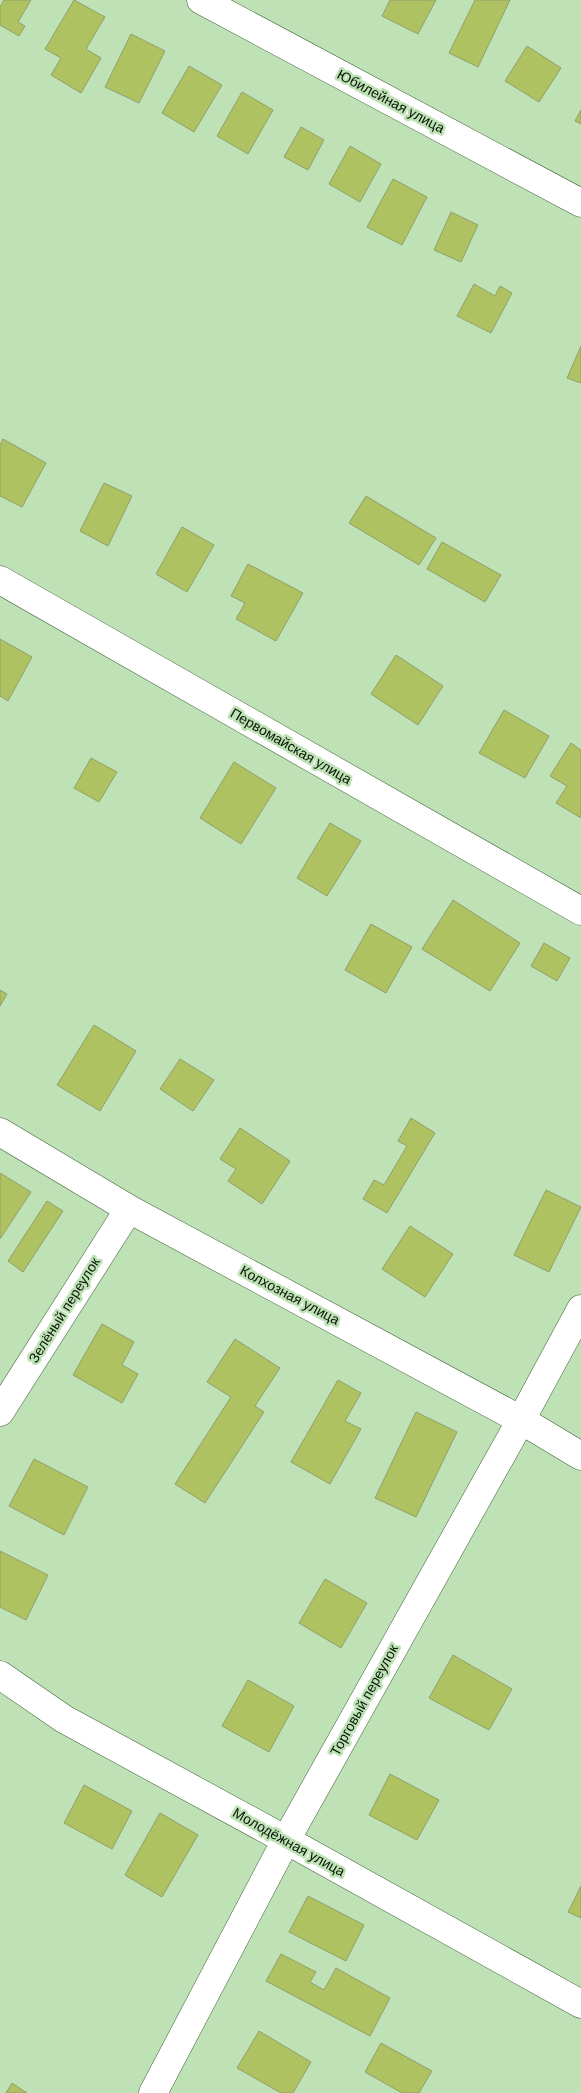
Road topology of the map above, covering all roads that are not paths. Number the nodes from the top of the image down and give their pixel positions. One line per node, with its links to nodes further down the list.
1 (201, 0): 2 (street, Юбилейная улица)
2 (581, 203)
3 (0, 580): 4 (street, Первомайская улица)
4 (581, 911)
5 (0, 1132): 6 (street, Колхозная улица)
6 (128, 1209): 8 (street, Зелёный переулок); 9 (street, Колхозная улица)
7 (581, 1309): 9 (street, Торговый переулок)
8 (0, 1412)
9 (521, 1420): 10 (street, Колхозная улица); 12 (street, Торговый переулок)
10 (581, 1456)
11 (0, 1675): 12 (street, Молодёжная улица)
12 (286, 1840): 13 (street, Молодёжная улица); 14 (street, Торговый переулок)
13 (581, 2004)
14 (153, 2093)

